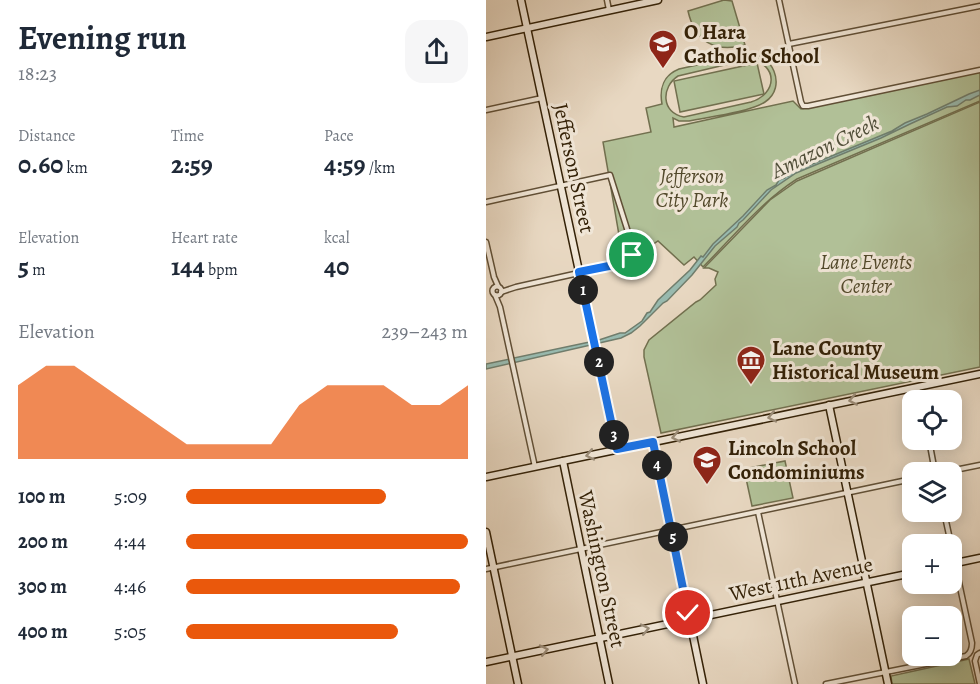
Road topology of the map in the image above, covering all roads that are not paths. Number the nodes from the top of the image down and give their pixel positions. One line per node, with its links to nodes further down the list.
1 (521, 0): 7 (main road, Jefferson Street)
2 (607, 0): 6 (street)
3 (658, 0): 6 (main road)
4 (779, 0): 9 (street)
5 (980, 6): 9 (street)
6 (609, 10): 7 (main road)
7 (527, 28): 8 (main road); 11 (main road, Jefferson Street)
8 (486, 37)
9 (789, 44): 10 (street)
10 (980, 70)
11 (542, 98): 12 (street); 13 (main road, Jefferson Street)
12 (486, 110)
13 (561, 186): 14 (street); 16 (main road, Jefferson Street); 16 (street)
14 (486, 201)
15 (486, 242): 17 (street)
16 (579, 272): 17 (street); 24 (main road, Jefferson Street)
17 (496, 291): 18 (street); 27 (street)
18 (486, 293)
19 (980, 374): 20 (main road)
20 (917, 387): 21 (street); 22 (main road, one-way to 22)
21 (918, 390)
22 (829, 405): 23 (main road, one-way to 23); 31 (main road)
23 (653, 442): 24 (main road); 33 (main road)
24 (617, 449): 25 (main road, one-way to 25)
25 (563, 461): 27 (main road); 35 (main road, Washington Street)
26 (980, 465): 28 (street)
27 (535, 467): 29 (main road)
28 (962, 469)
29 (486, 477)
30 (902, 481): 31 (street)
31 (847, 493): 32 (street); 41 (main road)
32 (759, 512): 33 (street); 43 (street)
33 (671, 530): 35 (street); 44 (main road)
34 (486, 532): 38 (main road)
35 (581, 549): 38 (street); 45 (main road, Washington Street)
36 (980, 558): 37 (main road)
37 (962, 562)
38 (494, 568): 39 (street); 47 (main road)
39 (486, 569)
40 (902, 575): 41 (main road, West 11th Avenue)
41 (866, 582): 43 (main road, West 11th Avenue); 49 (main road)
42 (960, 594): 49 (street)
43 (778, 601): 44 (main road, West 11th Avenue); 53 (street)
44 (689, 619): 45 (main road, West 11th Avenue, one-way to 44); 52 (main road)
45 (600, 638): 47 (main road, West 11th Avenue, one-way to 45); 51 (main road, Washington Street)
46 (978, 654): 56 (street)
47 (512, 657): 48 (main road, West 11th Avenue); 50 (main road)
48 (486, 662)
49 (885, 672): 54 (street); 55 (main road)
50 (518, 684)
51 (609, 684)
52 (704, 684)
53 (795, 684)
54 (826, 684)
55 (888, 684)
56 (980, 684)

